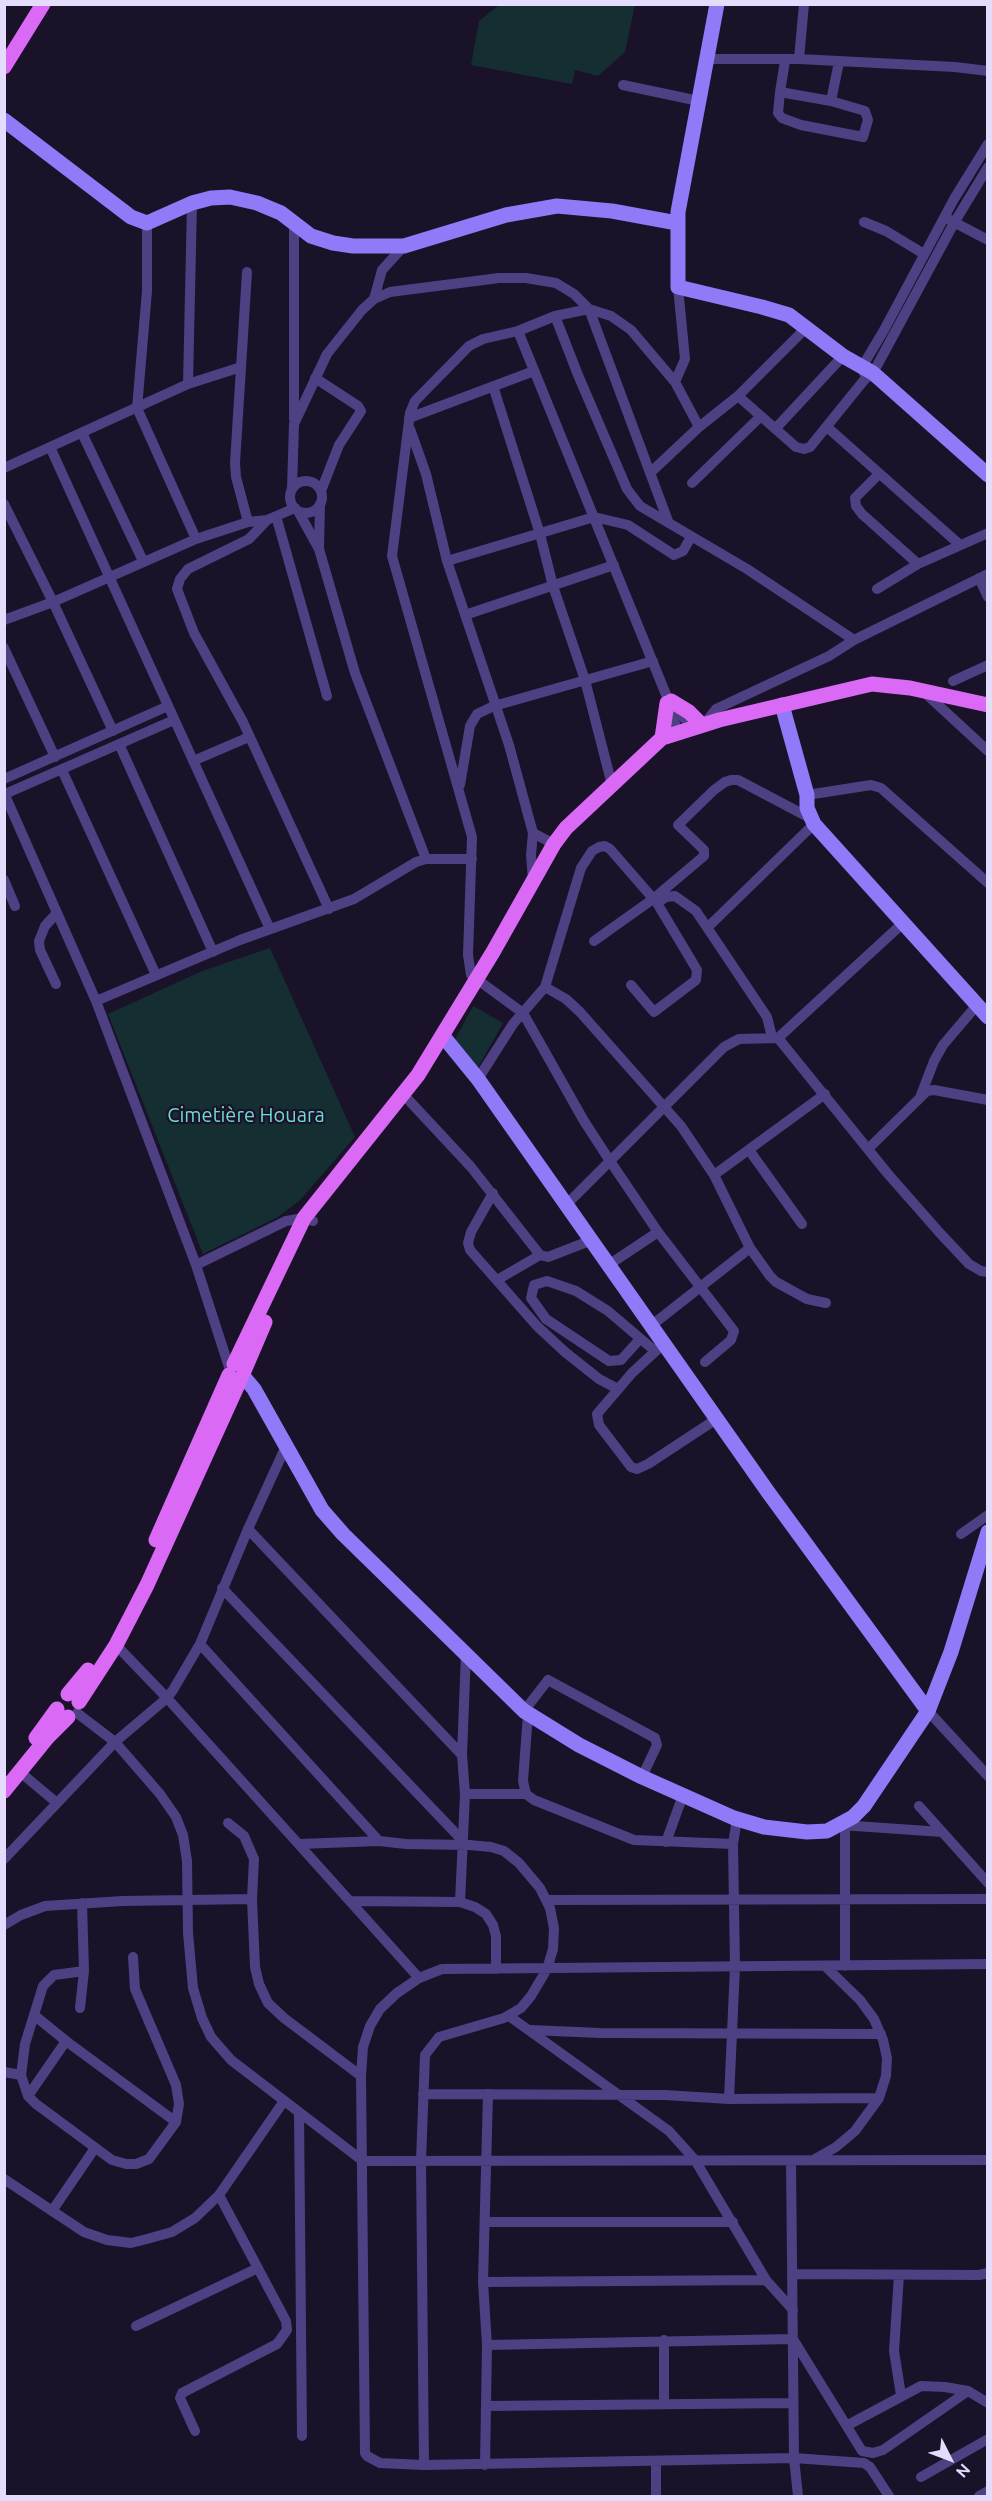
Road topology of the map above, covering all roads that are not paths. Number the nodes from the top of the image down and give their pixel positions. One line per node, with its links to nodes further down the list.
1 (43, 4): 8 (main road)
2 (717, 4): 4 (main road)
3 (804, 4): 5 (street)
4 (707, 59): 6 (street); 12 (main road)
5 (799, 59): 6 (street); 7 (street)
6 (785, 61): 11 (street)
7 (839, 62): 9 (street); 13 (street)
8 (4, 67)
9 (987, 71)
10 (623, 85): 12 (street)
11 (780, 92): 13 (street); 13 (street)
12 (699, 101): 22 (main road)
13 (831, 101)
14 (4, 120): 21 (main road)
15 (987, 144): 19 (street)
16 (987, 167): 17 (street)
17 (984, 179): 19 (street)
18 (192, 204): 21 (main road); 23 (main road); 40 (street)
19 (949, 220): 24 (street); 26 (street); 37 (street)
20 (864, 222): 26 (street)
21 (147, 223): 43 (street)
22 (677, 223): 25 (main road); 28 (main road)
23 (294, 224): 25 (main road); 46 (street)
24 (987, 240)
25 (404, 246): 29 (street)
26 (924, 254): 37 (street)
27 (247, 272): 35 (street)
28 (678, 287): 32 (main road); 39 (street)
29 (374, 299): 30 (street); 38 (street)
30 (590, 309): 31 (street); 39 (street); 54 (street)
31 (555, 316): 33 (street); 66 (street)
32 (805, 329): 34 (main road); 42 (street)
33 (518, 332): 36 (street); 45 (street)
34 (843, 356): 37 (main road); 49 (street)
35 (241, 367): 40 (street); 67 (street)
36 (534, 371): 41 (street); 64 (street)
37 (867, 373): 48 (street); 56 (main road)
38 (315, 378): 46 (street); 60 (street)
39 (675, 382): 47 (street)
40 (188, 384): 43 (street)
41 (493, 386): 45 (street); 69 (street)
42 (738, 396): 44 (street); 47 (street)
43 (137, 408): 50 (street); 71 (street)
44 (761, 416): 49 (street); 58 (street)
45 (409, 422): 75 (street); 111 (street)
46 (294, 424): 52 (street)
47 (699, 427): 54 (street)
48 (827, 427): 49 (street); 55 (street)
49 (776, 428)
50 (82, 433): 51 (street); 74 (street)
51 (50, 447): 53 (street); 78 (street)
52 (292, 464): 57 (street); 59 (street)
53 (4, 468)
54 (650, 473): 66 (street)
55 (879, 474): 72 (street); 76 (street)
56 (987, 475)
57 (311, 481): 59 (street); 60 (street)
58 (692, 483)
59 (292, 489): 63 (street)
60 (321, 491): 62 (street)
61 (4, 504): 83 (street)
62 (320, 504): 63 (street); 73 (street)
63 (296, 510): 65 (street); 73 (street)
64 (594, 517): 69 (street); 70 (street); 77 (street)
65 (271, 518): 67 (street); 93 (street); 102 (street)
66 (668, 521): 70 (street)
67 (248, 522): 71 (street)
68 (987, 533): 72 (street)
69 (540, 534): 75 (street); 80 (street)
70 (691, 537): 86 (street)
71 (196, 539): 74 (street)
72 (959, 544): 76 (street)
73 (319, 549): 117 (street)
74 (143, 561): 78 (street)
75 (447, 561): 84 (street)
76 (918, 564): 81 (street)
77 (614, 565): 80 (street); 88 (street)
78 (111, 576): 83 (street); 97 (street)
79 (983, 576): 82 (street); 86 (street)
80 (553, 586): 84 (street); 90 (street)
81 (877, 589)
82 (987, 597)
83 (53, 602): 85 (street); 101 (street)
84 (465, 615): 98 (street)
85 (4, 620)
86 (854, 640): 100 (street)
87 (4, 648): 106 (street)
88 (653, 661): 90 (street); 94 (street)
89 (987, 665): 91 (street)
90 (585, 680): 98 (street); 110 (street)
91 (953, 681)
92 (922, 690): 95 (main road); 96 (main road); 105 (street)
93 (327, 696)
94 (669, 700): 100 (street); 100 (main road); 103 (main road)
95 (782, 705): 100 (main road); 112 (main road)
96 (987, 705)
97 (168, 706): 99 (street); 101 (street)
98 (494, 706): 111 (street); 115 (street)
99 (174, 720): 104 (street); 107 (street)
100 (694, 727): 103 (main road)
101 (113, 731): 106 (street)
102 (249, 737): 107 (street); 124 (street)
103 (662, 738): 110 (main road)
104 (120, 746): 108 (street); 130 (street)
105 (987, 751)
106 (55, 757): 109 (street)
107 (193, 761): 128 (street)
108 (62, 770): 113 (street); 131 (street)
109 (4, 779)
110 (612, 785): 116 (main road)
111 (460, 788): 118 (street)
112 (807, 795): 114 (main road); 121 (street)
113 (5, 798): 125 (street)
114 (812, 821): 122 (street); 126 (main road); 127 (street)
115 (533, 833): 116 (street); 120 (street)
116 (554, 844): 120 (main road)
117 (426, 859): 118 (street); 124 (street)
118 (472, 859): 132 (street)
119 (4, 880): 123 (street)
120 (533, 880): 132 (main road)
121 (987, 884)
122 (655, 901): 127 (street); 129 (street); 134 (street); 135 (street)
123 (15, 906)
124 (329, 909): 128 (street)
125 (56, 914): 133 (street); 136 (street)
126 (903, 923): 137 (main road); 140 (street)
127 (708, 927): 140 (street)
128 (270, 929): 130 (street)
129 (594, 941)
130 (213, 952): 131 (street)
131 (156, 975): 136 (street)
132 (476, 981): 138 (street); 139 (main road)
133 (56, 984)
134 (631, 985)
135 (545, 987): 138 (street); 146 (street)
136 (96, 1001): 160 (street)
137 (982, 1011): 144 (street)
138 (523, 1013): 141 (street); 149 (street)
139 (443, 1036): 141 (main road); 142 (main road)
140 (775, 1038): 143 (street); 146 (street)
141 (478, 1079): 152 (main road)
142 (403, 1094): 151 (street); 153 (main road)
143 (825, 1094): 147 (street); 148 (street)
144 (921, 1095): 145 (street); 147 (street)
145 (987, 1100)
146 (664, 1107): 149 (street); 150 (street)
147 (869, 1148): 161 (street)
148 (749, 1150): 150 (street); 154 (street)
149 (610, 1161): 152 (street); 155 (street)
150 (714, 1175): 157 (street)
151 (493, 1193): 158 (street); 162 (street)
152 (566, 1206): 156 (main road)
153 (309, 1220): 160 (street); 169 (main road)
154 (802, 1224)
155 (658, 1233): 159 (street); 163 (street)
156 (592, 1240): 158 (street); 159 (main road)
157 (750, 1248): 163 (street); 164 (street)
158 (540, 1255): 162 (street)
159 (610, 1264): 165 (main road)
160 (196, 1265): 169 (street)
161 (987, 1272)
162 (496, 1280): 170 (street)
163 (700, 1288): 165 (street); 168 (street)
164 (826, 1303)
165 (652, 1325): 167 (main road)
166 (640, 1339): 166 (street); 167 (street)
167 (660, 1347): 170 (street); 171 (main road)
168 (705, 1362)
169 (237, 1372): 172 (main road); 180 (main road); 183 (main road)
170 (618, 1389): 171 (street)
171 (718, 1418): 184 (main road)
172 (286, 1446): 174 (street); 181 (main road)
173 (987, 1515): 176 (street)
174 (248, 1529): 178 (street); 187 (street)
175 (987, 1532): 177 (main road)
176 (961, 1534)
177 (985, 1556): 184 (main road)
178 (222, 1588): 179 (street); 203 (street)
179 (200, 1644): 182 (street); 202 (street)
180 (116, 1645): 182 (street); 183 (main road)
181 (466, 1653): 185 (main road); 187 (street)
182 (167, 1698): 186 (street); 205 (street)
183 (70, 1707): 186 (street); 188 (main road); 189 (main road)
184 (928, 1711): 190 (street); 200 (main road)
185 (526, 1712): 191 (main road); 191 (street); 194 (street)
186 (115, 1742): 196 (street); 212 (street)
187 (462, 1755): 193 (street)
188 (20, 1772): 192 (main road); 196 (street)
189 (4, 1776)
190 (987, 1776)
191 (642, 1777): 195 (main road)
192 (4, 1791)
193 (465, 1794): 194 (street); 203 (street)
194 (526, 1794): 204 (street)
195 (683, 1795): 198 (main road); 204 (street)
196 (57, 1803): 207 (street)
197 (919, 1806): 201 (street)
198 (737, 1819): 200 (main road); 206 (street)
199 (228, 1822): 209 (street)
200 (843, 1825): 201 (street); 210 (street)
201 (942, 1832): 208 (street)
202 (379, 1841): 203 (street); 205 (street)
203 (462, 1842): 213 (street); 216 (street)
204 (666, 1842): 206 (street)
205 (300, 1844): 215 (street)
206 (733, 1844): 214 (street)
207 (4, 1859)
208 (987, 1883)
209 (252, 1899): 212 (street); 237 (street)
210 (845, 1899): 211 (street); 214 (street); 221 (street)
211 (987, 1899)
212 (186, 1900): 217 (street); 244 (street)
213 (546, 1900): 214 (street); 225 (street)
214 (733, 1900): 222 (street)
215 (351, 1901): 216 (street); 227 (street)
216 (460, 1902): 224 (street)
217 (82, 1903): 218 (street); 226 (street)
218 (4, 1925)
219 (133, 1957): 246 (street)
220 (987, 1964): 221 (street)
221 (845, 1966): 223 (street)
222 (735, 1967): 223 (street); 225 (street); 232 (street)
223 (826, 1967): 233 (street)
224 (496, 1969): 225 (street); 227 (street)
225 (547, 1969): 230 (street)
226 (84, 1971): 228 (street); 229 (street)
227 (419, 1978): 237 (street)
228 (80, 2008)
229 (34, 2015): 234 (street); 236 (street)
230 (509, 2016): 231 (street); 238 (street)
231 (529, 2030): 232 (street); 240 (street)
232 (732, 2034): 233 (street); 243 (street)
233 (881, 2034): 242 (street)
234 (66, 2041): 241 (street); 246 (street)
235 (4, 2072): 236 (street)
236 (21, 2075): 241 (street)
237 (360, 2076): 250 (street)
238 (423, 2094): 239 (street); 251 (street)
239 (488, 2094): 240 (street); 252 (street)
240 (621, 2095): 243 (street); 248 (street)
241 (28, 2096): 247 (street)
242 (879, 2098): 243 (street); 254 (street)
243 (729, 2099)
244 (284, 2101): 245 (street); 256 (street)
245 (299, 2112): 250 (street); 279 (street)
246 (176, 2122): 247 (street)
247 (95, 2148): 257 (street)
248 (695, 2160): 252 (street); 253 (street); 259 (street)
249 (987, 2160): 254 (street)
250 (363, 2161): 251 (street); 283 (street)
251 (421, 2161): 252 (street); 283 (street)
252 (486, 2161): 258 (street)
253 (791, 2161): 254 (street); 262 (street)
254 (811, 2161)
255 (4, 2179): 257 (street)
256 (219, 2195): 257 (street); 260 (street)
257 (52, 2211)
258 (486, 2222): 259 (street); 265 (street)
259 (733, 2222): 264 (street)
260 (258, 2268): 267 (street); 278 (street)
261 (987, 2273): 263 (street)
262 (792, 2274): 263 (street); 266 (street)
263 (899, 2275): 272 (street)
264 (766, 2280): 265 (street); 266 (street)
265 (483, 2282): 270 (street)
266 (793, 2310): 268 (street)
267 (136, 2326)
268 (793, 2339): 269 (street); 273 (street); 277 (street)
269 (664, 2340): 270 (street); 275 (street)
270 (487, 2345): 276 (street)
271 (968, 2391): 272 (street); 274 (street); 277 (street)
272 (901, 2395): 277 (street)
273 (792, 2403): 275 (street); 281 (street)
274 (987, 2403)
275 (664, 2404): 276 (street)
276 (486, 2406): 284 (street)
277 (848, 2425)
278 (195, 2431)
279 (302, 2436)
280 (987, 2439): 285 (street)
281 (794, 2458): 282 (street); 288 (street); 289 (street)
282 (656, 2461): 284 (street); 287 (street)
283 (424, 2465): 284 (street)
284 (485, 2465)
285 (921, 2477)
286 (987, 2491): 290 (street)
287 (656, 2496)
288 (798, 2496)
289 (889, 2496)
290 (979, 2496)

